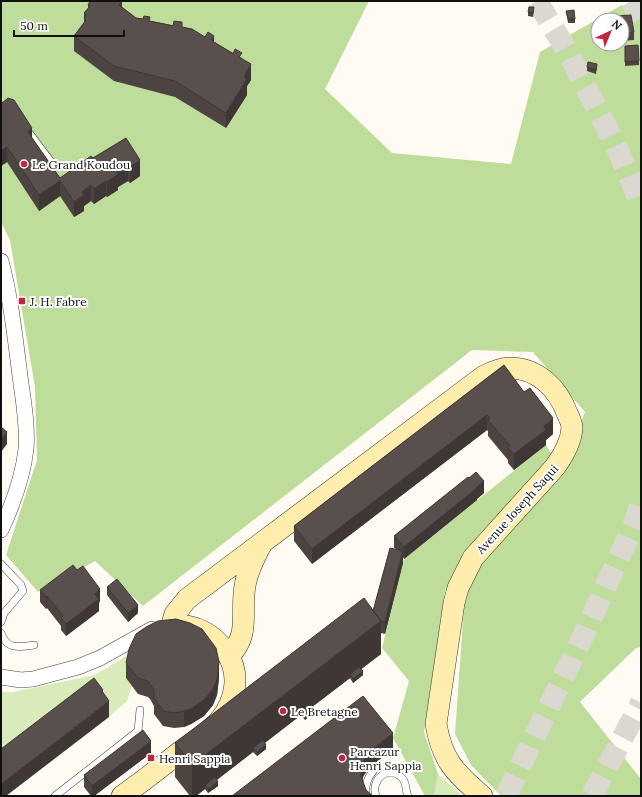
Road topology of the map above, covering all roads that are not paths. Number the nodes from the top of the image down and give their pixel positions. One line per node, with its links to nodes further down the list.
1 (24, 125): 2 (lane)
2 (55, 167)
3 (1, 261): 4 (street)
4 (1, 530)
5 (265, 540): 8 (street, Avenue Joseph Saqui); 11 (street); 20 (street, Avenue Joseph Saqui)
6 (1, 564): 7 (lane)
7 (1, 622)
8 (172, 624): 11 (street); 12 (street)
9 (1, 633): 10 (lane)
10 (34, 645)
11 (229, 656): 16 (street)
12 (1, 677)
13 (140, 710): 15 (lane)
14 (374, 770): 17 (lane)
15 (55, 796)
16 (122, 796)
17 (366, 796)
18 (376, 796): 19 (lane)
19 (408, 796)
20 (482, 796)

